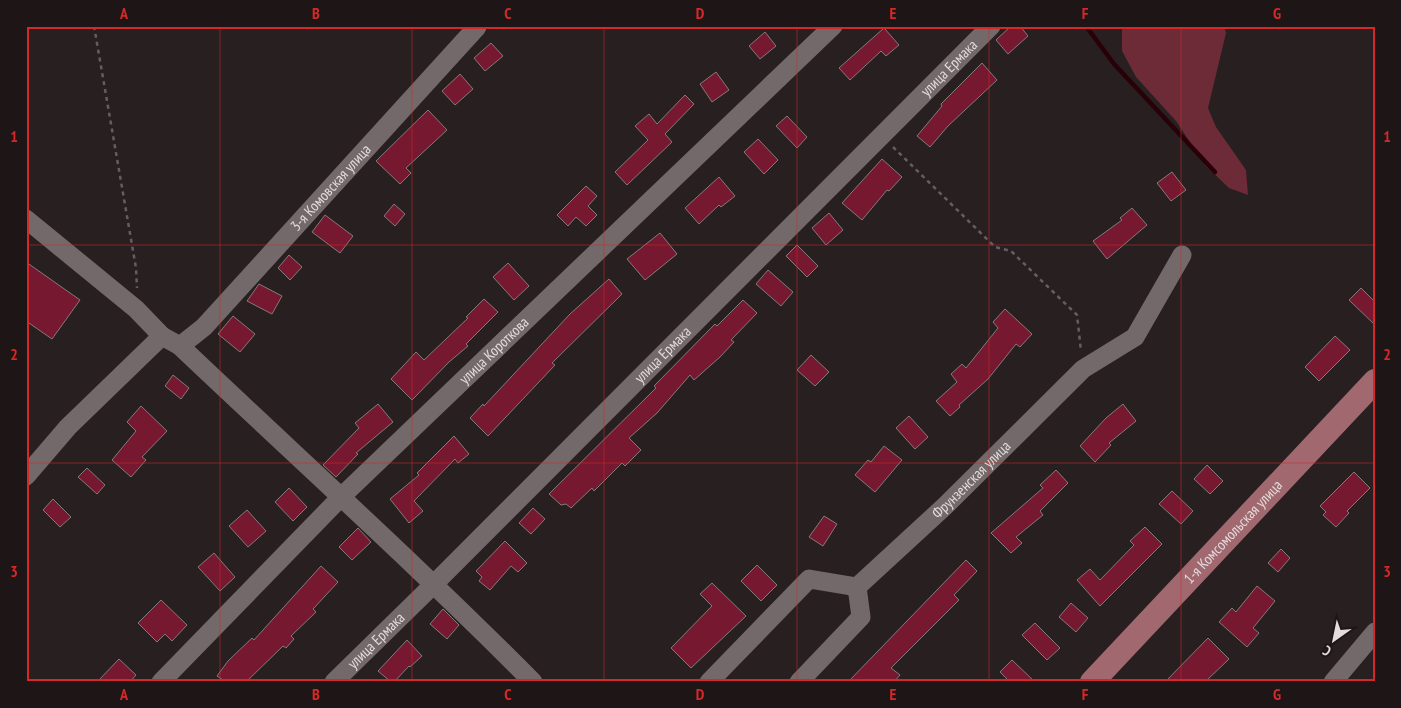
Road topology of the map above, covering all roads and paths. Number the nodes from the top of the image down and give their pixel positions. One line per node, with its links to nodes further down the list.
1 (94, 26): 8 (path)
2 (833, 26): 14 (street, улица Короткова)
3 (991, 26): 5 (street, улица Ермака)
4 (477, 27): 10 (street, 3-я Комовская улица)
5 (882, 136): 11 (path); 15 (street, улица Ермака)
6 (26, 219): 8 (street)
7 (1182, 255): 11 (street, Фрунзенская улица)
8 (136, 309): 9 (street)
9 (162, 336): 10 (street); 13 (street)
10 (180, 346): 14 (street)
11 (1083, 369): 16 (street, Фрунзенская улица)
12 (1375, 381): 23 (main road, 1-я Комсомольская улица)
13 (26, 476)
14 (340, 498): 15 (street); 18 (street, улица Короткова)
15 (435, 584): 19 (street, улица Ермака); 20 (street)
16 (857, 587): 21 (street); 22 (street)
17 (1375, 632): 24 (street)
18 (161, 682)
19 (334, 682)
20 (533, 682)
21 (709, 682)
22 (799, 682)
23 (1092, 682)
24 (1333, 682)

